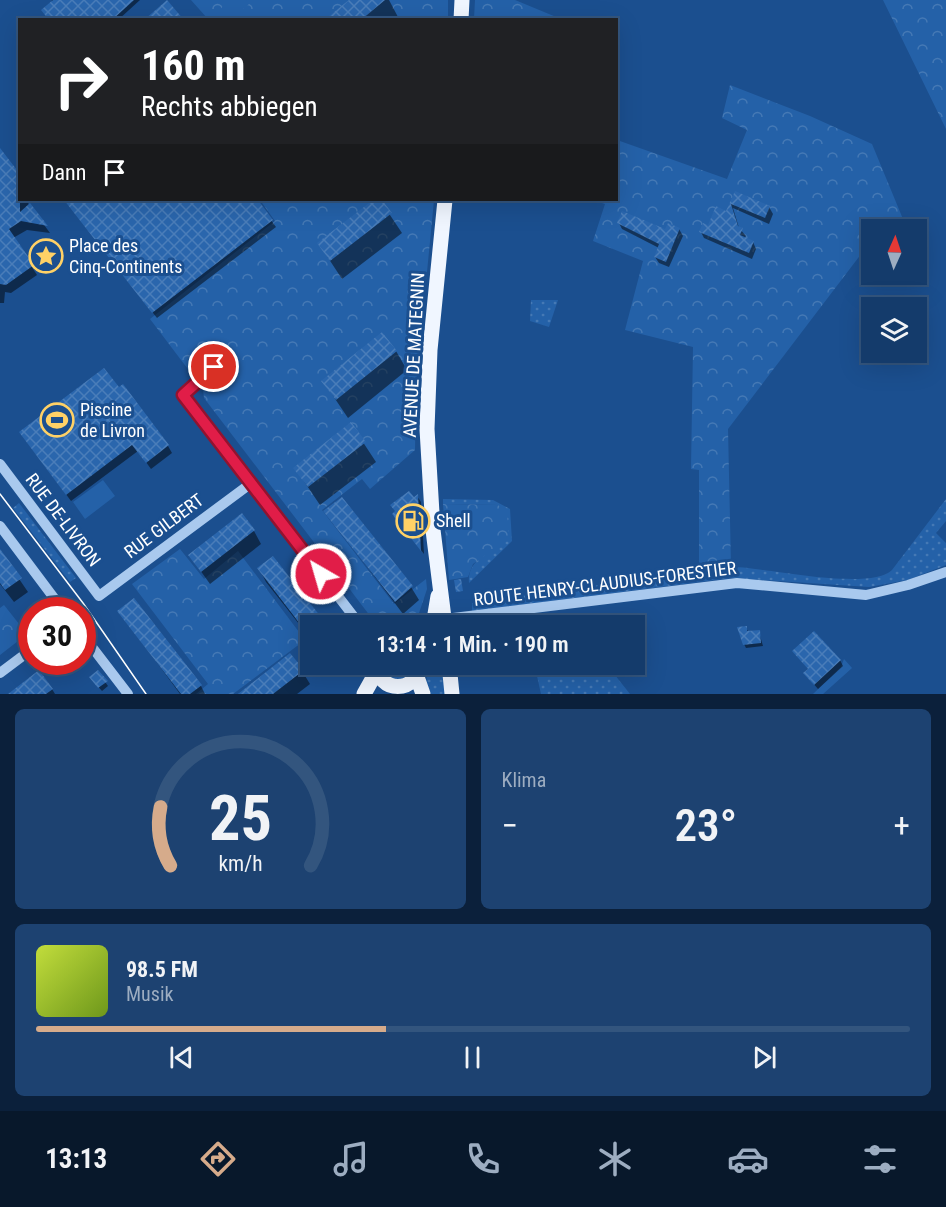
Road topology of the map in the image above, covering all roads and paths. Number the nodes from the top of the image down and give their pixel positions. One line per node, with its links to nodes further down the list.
1 (462, 0): 2 (main road)
2 (461, 18)
3 (445, 201): 12 (main road, AVENUE DE MATEGNIN)
4 (214, 367): 6 (street)
5 (0, 464): 9 (street, RUE DE-LIVRON)
6 (250, 484): 9 (street, RUE GILBERT); 11 (street)
7 (0, 526): 10 (street)
8 (946, 572): 13 (street, ROUTE HENRY-CLAUDIUS-FORESTIER)
9 (99, 596)
10 (53, 597)
11 (352, 615)
12 (439, 615)
13 (479, 615)
14 (96, 652): 23 (street)
15 (18, 660): 16 (street)
16 (0, 673)
17 (375, 675): 24 (main road)
18 (381, 675): 22 (main road)
19 (414, 675): 22 (main road)
20 (419, 675): 25 (main road)
21 (450, 675): 26 (main road)
22 (396, 692)
23 (128, 694)
24 (364, 694)
25 (423, 694)
26 (452, 694)

